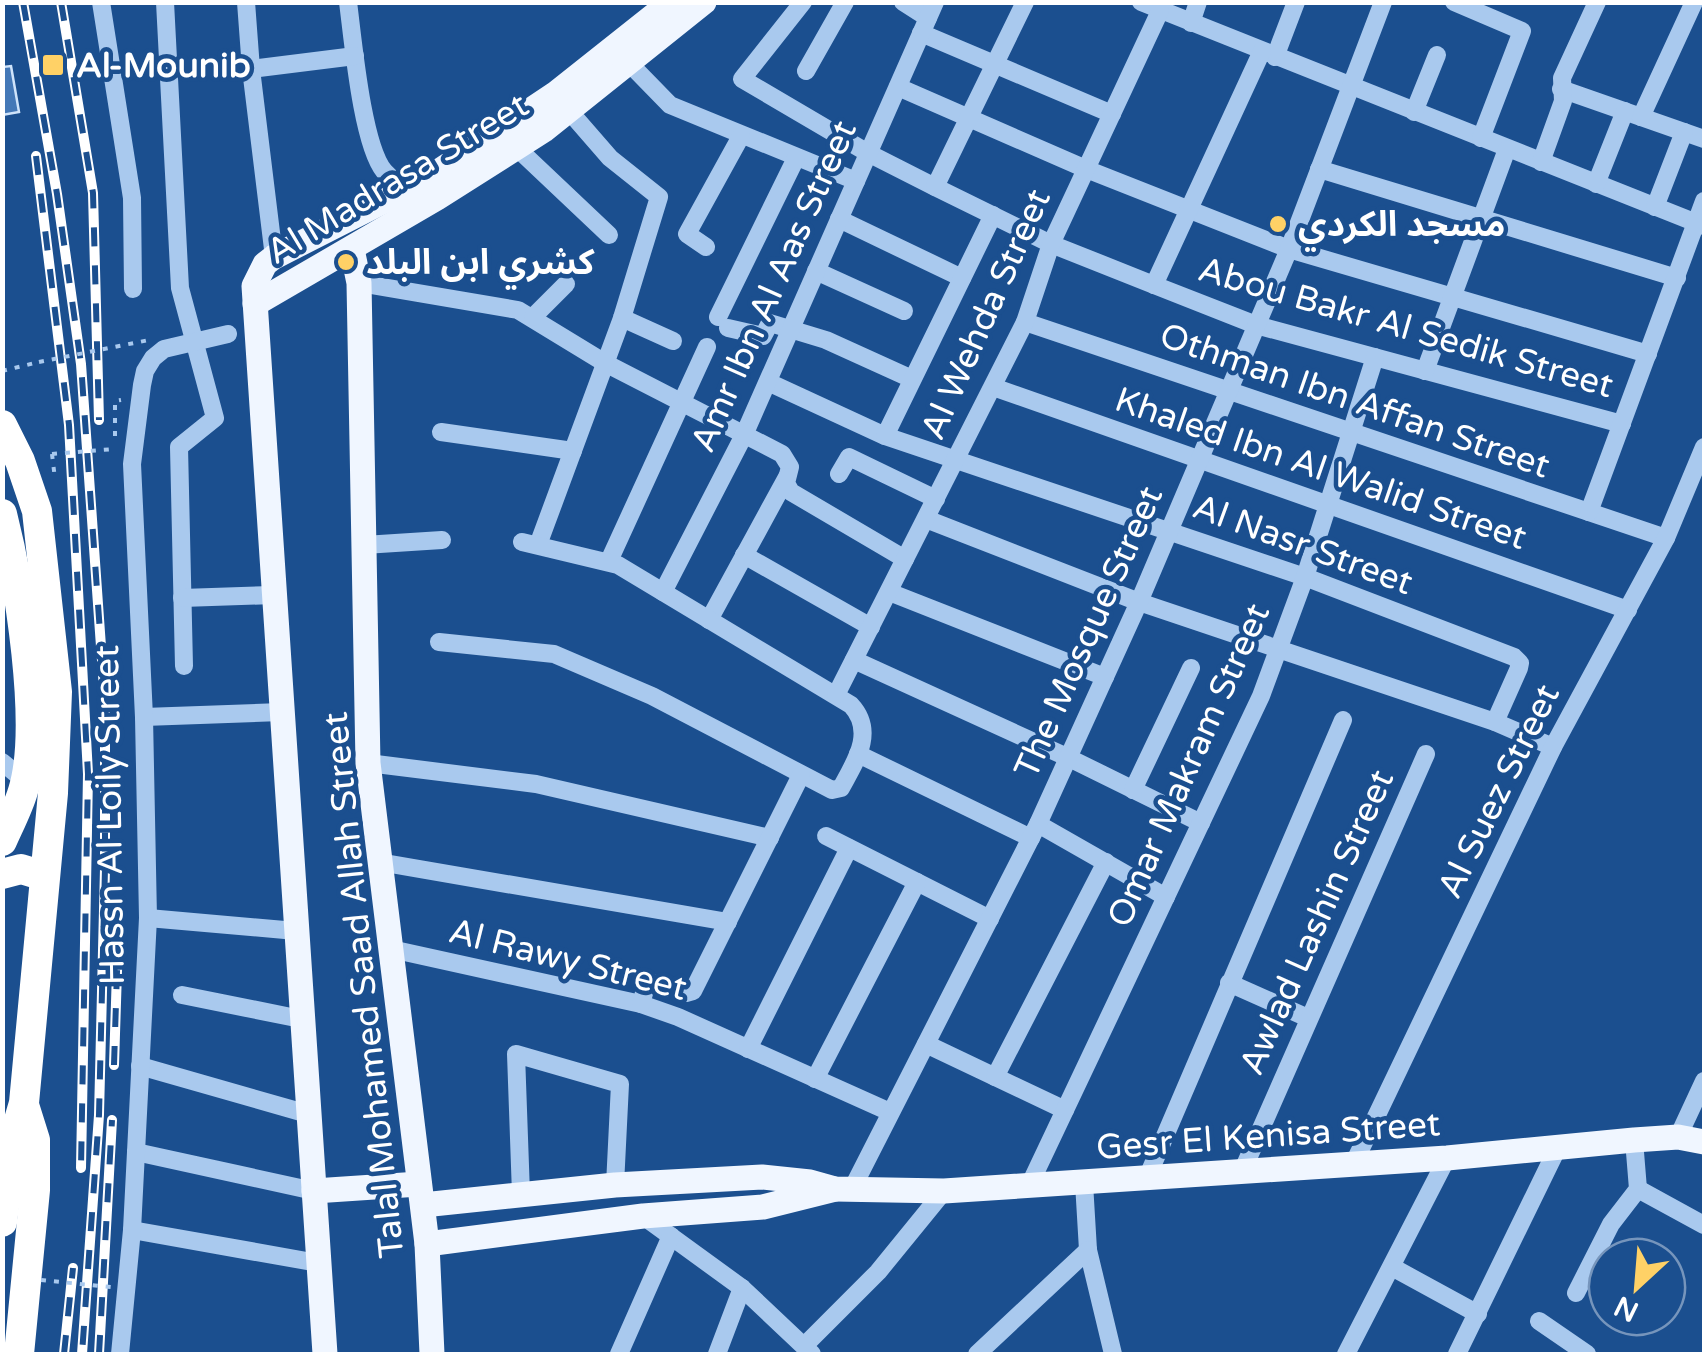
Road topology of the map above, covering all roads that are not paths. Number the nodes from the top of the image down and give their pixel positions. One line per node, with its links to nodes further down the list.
1 (101, 2): 75 (street)
2 (165, 2): 86 (street)
3 (246, 2): 26 (street)
4 (348, 2): 23 (street)
5 (671, 2): 54 (main road, Al Madrasa Street)
6 (704, 2): 24 (main road, Al Madrasa Street)
7 (803, 2): 40 (street, Abou Bakr Al Sedik Street)
8 (845, 2): 27 (street)
9 (903, 2): 19 (street)
10 (1025, 2): 25 (street)
11 (1140, 2): 18 (street)
12 (1198, 2): 20 (street)
13 (1296, 2): 21 (street)
14 (1383, 2): 28 (street, The Mosque Street)
15 (1454, 2): 41 (street)
16 (1597, 2): 30 (street)
17 (1694, 2): 35 (street)
18 (1160, 10): 20 (street); 34 (street, Al Wehda Street)
19 (928, 18): 25 (street); 29 (street, Amr Ibn Al Aas Street)
20 (1191, 23): 21 (street)
21 (1268, 54): 28 (street); 58 (street)
22 (1437, 55): 33 (street)
23 (355, 56): 26 (street); 54 (street)
24 (630, 64): 31 (street); 32 (main road, Al Madrasa Street)
25 (995, 64): 34 (street); 36 (street)
26 (250, 69): 68 (street)
27 (806, 71)
28 (1349, 86): 33 (street); 50 (street, The Mosque Street)
29 (898, 88): 36 (street); 45 (street, Amr Ibn Al Aas Street)
30 (1561, 89): 35 (street); 47 (street)
31 (670, 105): 37 (street); 39 (street)
32 (570, 112): 43 (main road, Al Madrasa Street); 80 (street)
33 (1414, 112): 41 (street)
34 (1112, 114): 49 (street, Al Wehda Street)
35 (1633, 114): 38 (street); 52 (street)
36 (969, 118): 49 (street); 53 (street)
37 (658, 124)
38 (1684, 132): 42 (street); 57 (street)
39 (741, 136): 46 (street); 65 (street)
40 (840, 137): 45 (street, Abou Bakr Al Sedik Street); 48 (street)
41 (1481, 138): 44 (street)
42 (1704, 139)
43 (517, 148): 55 (main road, Al Madrasa Street); 63 (street)
44 (1507, 149): 47 (street); 60 (street)
45 (868, 153): 51 (street, Amr Ibn Al Aas Street); 53 (street, Abou Bakr Al Sedik Street)
46 (796, 158): 48 (street); 83 (street)
47 (1541, 162): 52 (street)
48 (822, 168): 51 (street)
49 (1086, 169): 58 (street); 64 (street, Al Wehda Street)
50 (1319, 169): 60 (street); 67 (street, The Mosque Street)
51 (856, 181): 61 (street, Amr Ibn Al Aas Street)
52 (1596, 184): 57 (street)
53 (935, 187): 59 (street, Abou Bakr Al Sedik Street)
54 (412, 188): 55 (street); 68 (main road, Al Madrasa Street)
55 (437, 198): 66 (main road, Al Madrasa Street)
56 (1704, 201): 62 (street)
57 (1655, 207): 62 (street)
58 (1188, 210): 67 (street); 74 (street)
59 (993, 216): 64 (street, Abou Bakr Al Sedik Street); 70 (street)
60 (1481, 218): 71 (street); 76 (street)
61 (839, 219): 69 (street, Amr Ibn Al Aas Street); 70 (street)
62 (1701, 225): 71 (street)
63 (609, 235)
64 (1051, 244): 74 (street, Abou Bakr Al Sedik Street); 81 (street, Al Wehda Street)
65 (706, 247)
66 (352, 249): 72 (main road, Talal Mohamed Saad Allah Street); 77 (main road, Al Madrasa Street)
67 (1289, 249): 76 (street); 82 (street, The Mosque Street)
68 (274, 258): 77 (main road, Al Madrasa Street)
69 (816, 271): 78 (street); 83 (street, Amr Ibn Al Aas Street)
70 (962, 278): 92 (street)
71 (1677, 278): 88 (street)
72 (359, 283): 79 (street); 117 (main road, Talal Mohamed Saad Allah Street)
73 (566, 284): 79 (street)
74 (1154, 285): 82 (street, Abou Bakr Al Sedik Street)
75 (133, 289)
76 (1452, 297): 88 (street); 91 (street)
77 (255, 304): 124 (main road, Talal Mohamed Saad Allah Street)
78 (904, 311)
79 (533, 317): 90 (street)
80 (622, 318): 85 (street); 90 (street)
81 (1025, 322): 94 (street, Al Wehda Street); 95 (street, Othman Ibn Affan Street)
82 (1256, 325): 89 (street, Abou Bakr Al Sedik Street); 95 (street, The Mosque Street)
83 (790, 330): 92 (street); 93 (street, Amr Ibn Al Aas Street)
84 (228, 334): 86 (street, Hassn Al Loily Street)
85 (673, 341)
86 (192, 342): 125 (street); 138 (street, Hassn Al Loily Street)
87 (707, 347): 96 (street)
88 (1648, 354): 97 (street)
89 (1375, 357): 91 (street, Abou Bakr Al Sedik Street); 100 (street, Omar Makram Street)
90 (605, 363): 96 (street); 104 (street)
91 (1425, 370): 97 (street, Abou Bakr Al Sedik Street)
92 (912, 379): 102 (street)
93 (768, 382): 101 (street, Amr Ibn Al Aas Street); 102 (street, Al Nasr Street)
94 (993, 387): 105 (street, Khaled Ibn Al Walid Street); 106 (street, Al Wehda Street)
95 (1229, 392): 100 (street, Othman Ibn Affan Street); 105 (street, The Mosque Street)
96 (682, 402): 101 (street); 120 (street)
97 (1622, 424): 111 (street)
98 (2, 425): 158 (highway)
99 (441, 432): 104 (street)
100 (1352, 433): 110 (street, Omar Makram Street); 111 (street, Othman Ibn Affan Street)
101 (744, 435): 108 (street); 122 (street, Amr Ibn Al Aas Street)
102 (885, 436): 106 (street, Al Nasr Street)
103 (1704, 447): 115 (street, Al Suez Street)
104 (573, 451): 120 (street)
105 (1200, 460): 110 (street, Khaled Ibn Al Walid Street); 114 (street, The Mosque Street)
106 (955, 461): 109 (street, Al Wehda Street); 114 (street, Al Nasr Street)
107 (839, 474): 109 (street)
108 (788, 476): 118 (street); 119 (street)
109 (936, 500): 113 (street, Al Wehda Street)
110 (1328, 505): 121 (street, Omar Makram Street); 127 (street, Khaled Ibn Al Walid Street)
111 (1589, 512): 115 (street, Othman Ibn Affan Street)
112 (2, 514): 146 (highway)
113 (926, 519): 119 (street, Al Wehda Street); 126 (street)
114 (1170, 530): 121 (street, Al Nasr Street); 126 (street, The Mosque Street)
115 (1666, 538): 127 (street, Al Suez Street)
116 (442, 540): 117 (street)
117 (364, 545): 145 (main road, Talal Mohamed Saad Allah Street)
118 (744, 555): 128 (street); 129 (street)
119 (905, 560): 123 (street, Al Wehda Street)
120 (609, 562): 122 (street)
121 (1305, 577): 131 (street, Omar Makram Street); 140 (street, Al Nasr Street)
122 (663, 592): 128 (street)
123 (888, 592): 129 (street, Al Wehda Street); 135 (street)
124 (273, 595): 125 (street); 137 (main road, Talal Mohamed Saad Allah Street)
125 (182, 598): 133 (street)
126 (1139, 602): 131 (street); 135 (street, The Mosque Street)
127 (1628, 610): 141 (street, Al Suez Street)
128 (710, 620): 136 (street)
129 (871, 626): 132 (street, Al Wehda Street)
130 (439, 642): 147 (street)
131 (1280, 650): 140 (street); 149 (street, Omar Makram Street)
132 (854, 660): 136 (street, Al Wehda Street); 144 (street)
133 (184, 666)
134 (1190, 668): 148 (street)
135 (1105, 677): 144 (street, The Mosque Street)
136 (836, 695): 142 (street)
137 (281, 712): 138 (street); 164 (main road, Talal Mohamed Saad Allah Street)
138 (144, 717): 161 (street, Hassn Al Loily Street)
139 (1343, 720): 166 (street)
140 (1495, 722): 141 (street)
141 (1554, 747): 187 (street, Al Suez Street)
142 (858, 754): 147 (street); 150 (street)
143 (1426, 754): 169 (street, Awlad Lashin Street)
144 (1069, 758): 148 (street); 150 (street, The Mosque Street)
145 (368, 764): 152 (street); 155 (main road, Talal Mohamed Saad Allah Street)
146 (14, 772): 153 (highway)
147 (801, 775): 152 (street)
148 (1133, 790): 149 (street)
149 (1201, 823): 160 (street, Omar Makram Street)
150 (1034, 831): 156 (street); 162 (street, The Mosque Street)
151 (826, 836): 154 (street)
152 (770, 838): 163 (street)
153 (2, 841)
154 (849, 848): 159 (street); 172 (street)
155 (379, 862): 163 (street); 165 (main road, Talal Mohamed Saad Allah Street)
156 (1106, 862): 160 (street); 174 (street)
157 (2, 874): 158 (highway)
158 (44, 876): 177 (highway)
159 (918, 882): 162 (street); 175 (street)
160 (1166, 896): 178 (street, Omar Makram Street)
161 (148, 918): 164 (street); 173 (street, Hassn Al Loily Street)
162 (990, 919): 171 (street, The Mosque Street)
163 (728, 922): 168 (street)
164 (296, 931): 170 (main road, Talal Mohamed Saad Allah Street)
165 (391, 949): 168 (street, Al Rawy Street); 198 (main road, Talal Mohamed Saad Allah Street)
166 (1229, 982): 169 (street); 189 (street)
167 (182, 995): 170 (street)
168 (641, 1004): 172 (street, Al Rawy Street)
169 (1308, 1018): 188 (street, Awlad Lashin Street)
170 (302, 1019): 180 (main road, Talal Mohamed Saad Allah Street)
171 (926, 1044): 174 (street); 179 (street, The Mosque Street)
172 (748, 1049): 175 (street, Al Rawy Street)
173 (140, 1066): 180 (street); 185 (street, Hassn Al Loily Street)
174 (996, 1077): 178 (street)
175 (815, 1079): 179 (street, Al Rawy Street)
176 (1704, 1081): 181 (street)
177 (24, 1103): 200 (highway); 214 (highway)
178 (1065, 1110): 192 (street, Omar Makram Street)
179 (890, 1112): 193 (street, The Mosque Street)
180 (308, 1114): 195 (main road, Talal Mohamed Saad Allah Street)
181 (1678, 1137): 182 (main road, Gesr El Kenisa Street); 183 (main road, Gesr El Kenisa Street)
182 (1634, 1140): 184 (main road, Gesr El Kenisa Street); 194 (street)
183 (1704, 1142)
184 (1558, 1147): 186 (main road, Gesr El Kenisa Street); 210 (street)
185 (136, 1152): 195 (street); 202 (street, Hassn Al Loily Street)
186 (1447, 1158): 187 (main road, Gesr El Kenisa Street); 207 (street)
187 (1352, 1165): 188 (main road, Gesr El Kenisa Street)
188 (1242, 1172): 189 (main road, Gesr El Kenisa Street)
189 (1148, 1178): 190 (main road, Gesr El Kenisa Street)
190 (1084, 1182): 192 (main road, Gesr El Kenisa Street); 205 (street)
191 (614, 1185): 193 (main road, Gesr El Kenisa Street); 197 (main road, Gesr El Kenisa Street); 197 (street)
192 (1029, 1186): 196 (main road, Gesr El Kenisa Street)
193 (844, 1189): 196 (main road, Gesr El Kenisa Street); 199 (main road, Gesr El Kenisa Street)
194 (1638, 1189): 201 (street); 209 (street)
195 (314, 1191): 198 (main road, Gesr El Kenisa Street); 206 (main road, Talal Mohamed Saad Allah Street)
196 (944, 1191): 212 (street)
197 (521, 1194): 198 (main road, Gesr El Kenisa Street)
198 (421, 1195): 204 (main road, Talal Mohamed Saad Allah Street)
199 (643, 1216): 203 (street); 204 (main road, Gesr El Kenisa Street)
200 (2, 1222)
201 (1704, 1225)
202 (132, 1230): 206 (street); 215 (street, Hassn Al Loily Street)
203 (671, 1236): 208 (street); 218 (street)
204 (428, 1244): 217 (main road, Talal Mohamed Saad Allah Street)
205 (1088, 1250): 213 (street); 220 (street)
206 (318, 1262): 216 (main road, Talal Mohamed Saad Allah Street)
207 (1392, 1267): 210 (street); 221 (street)
208 (742, 1288): 212 (street); 219 (street)
209 (1576, 1293)
210 (1478, 1314): 222 (street)
211 (1539, 1321): 223 (street)
212 (808, 1350)
213 (1110, 1353)
214 (19, 1354)
215 (120, 1354)
216 (325, 1354)
217 (432, 1354)
218 (619, 1354)
219 (717, 1354)
220 (977, 1354)
221 (1346, 1354)
222 (1457, 1354)
223 (1587, 1354)

